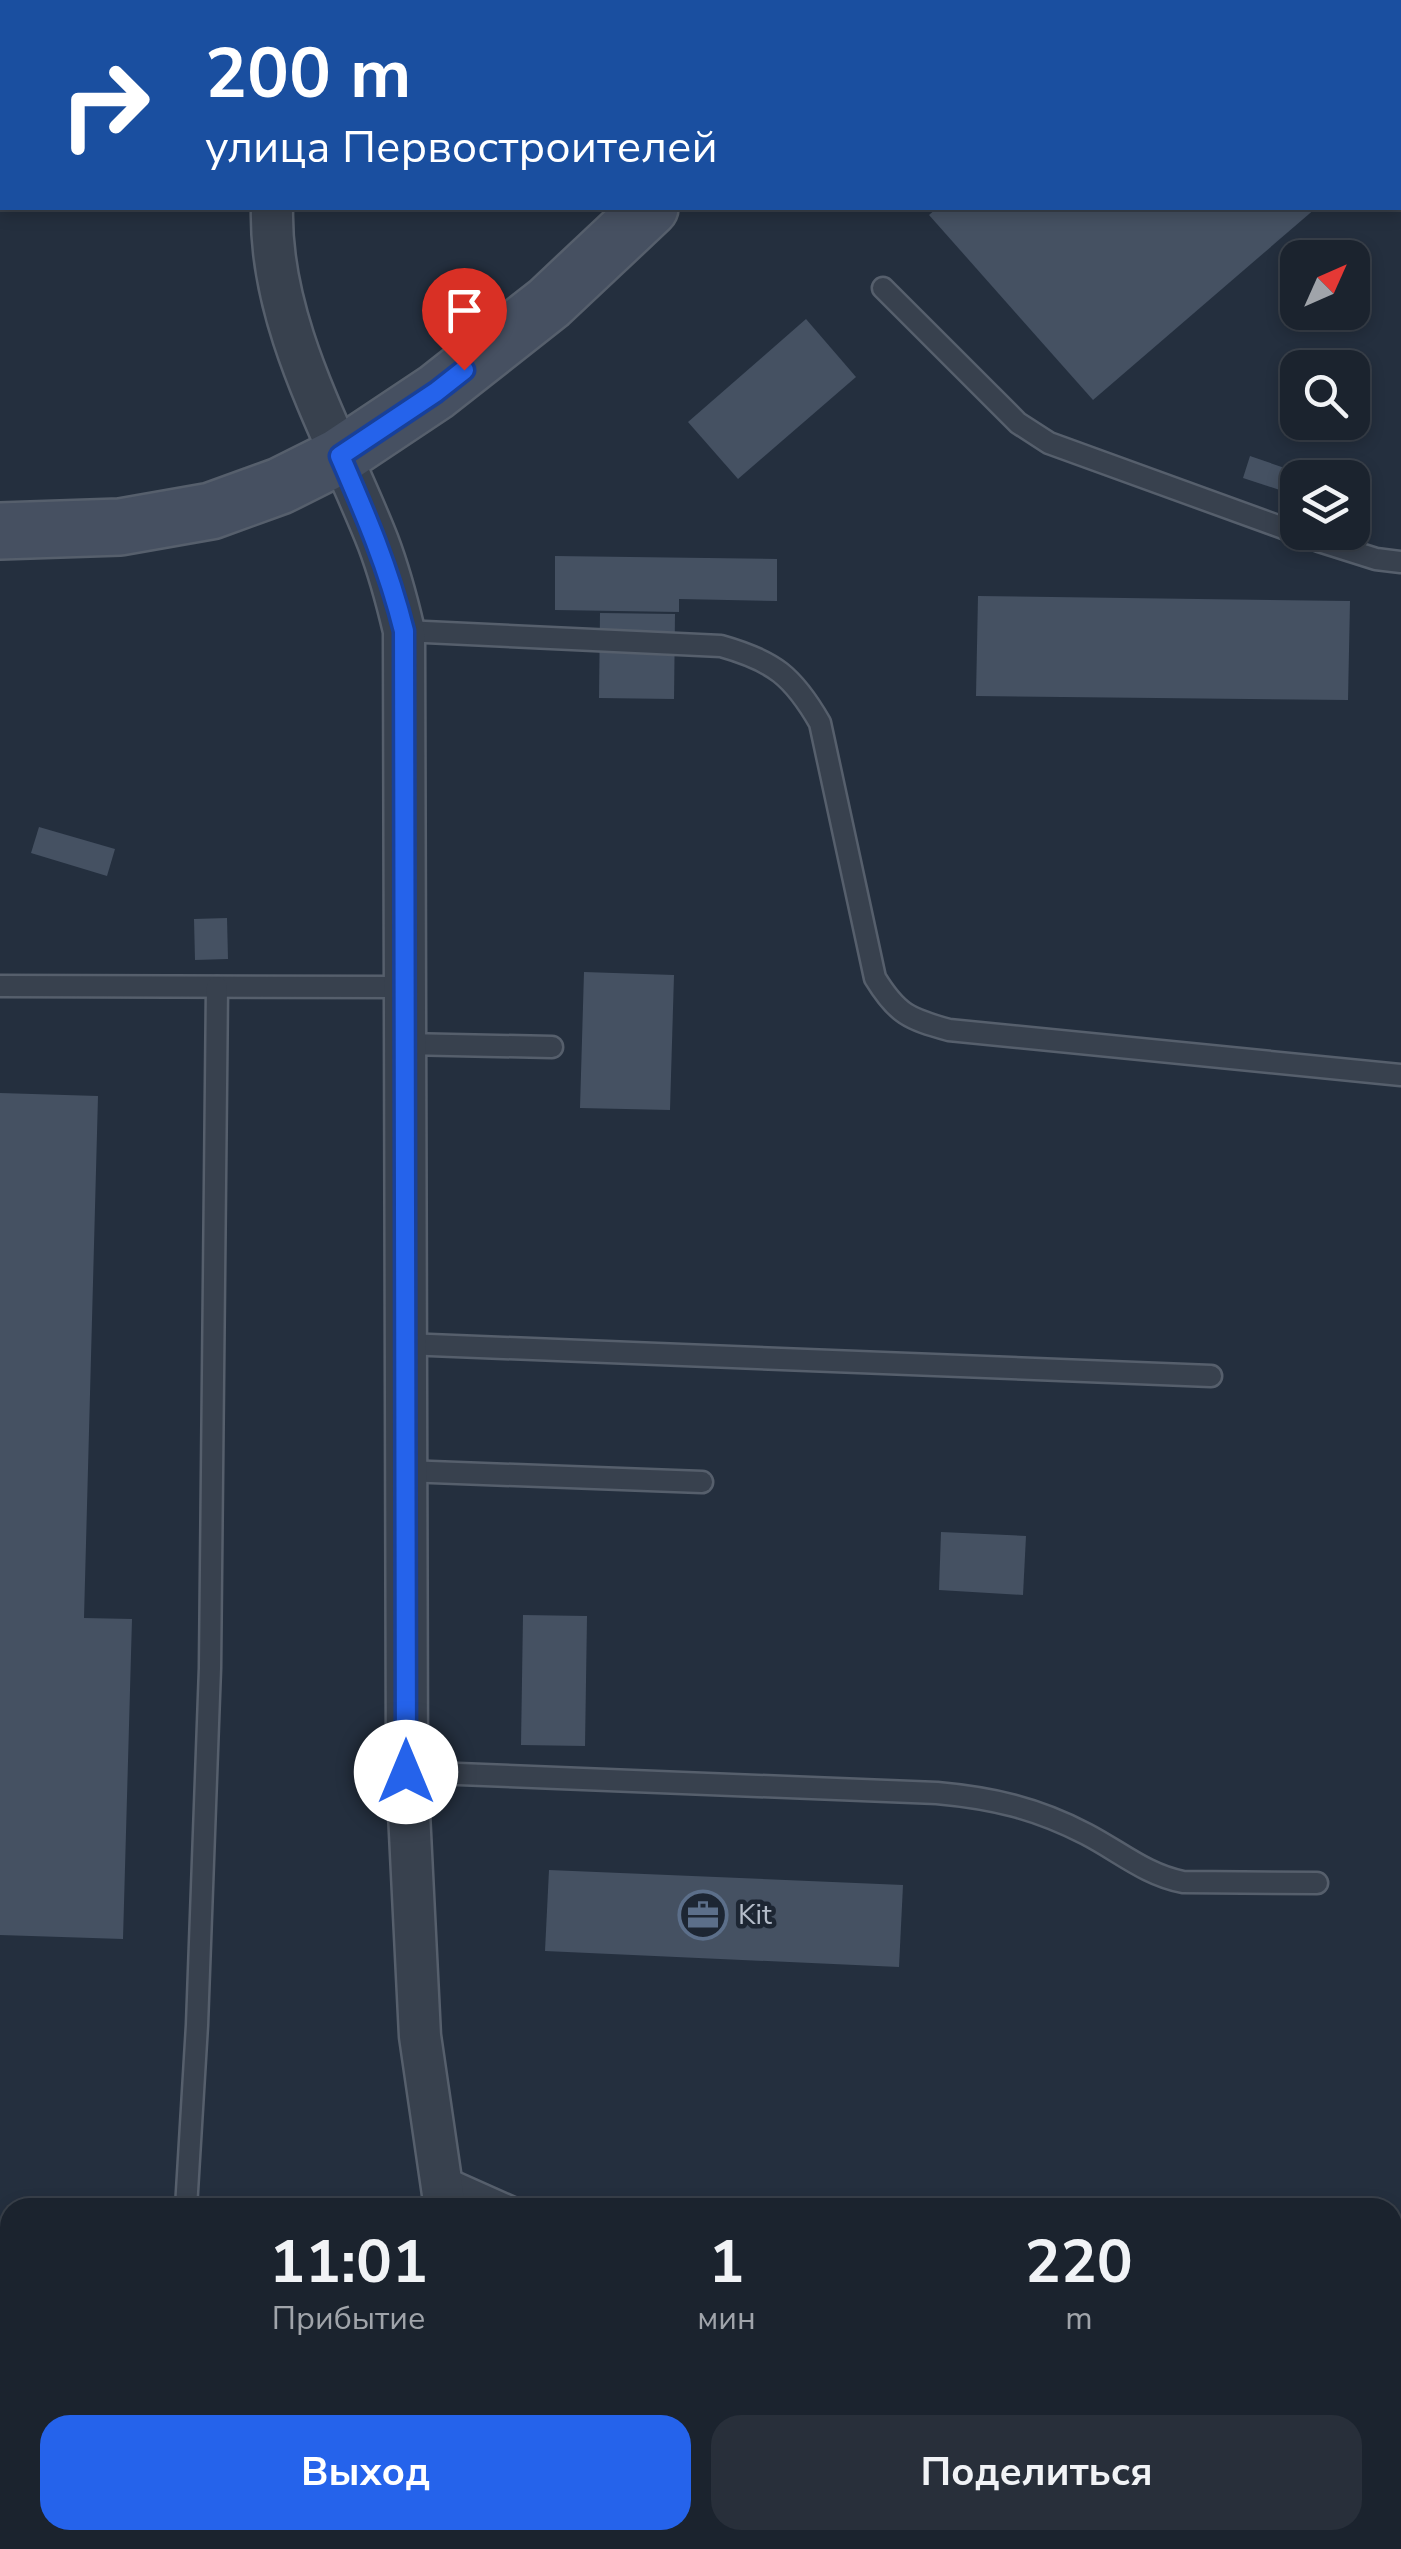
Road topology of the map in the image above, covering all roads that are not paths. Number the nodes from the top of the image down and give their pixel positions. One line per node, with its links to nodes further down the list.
1 (272, 210): 4 (street)
2 (648, 210): 4 (street)
3 (883, 288): 6 (lane)
4 (340, 456): 5 (street); 7 (street)
5 (0, 531)
6 (1401, 562)
7 (404, 631): 10 (street); 13 (lane)
8 (0, 986): 9 (lane)
9 (217, 986): 10 (lane); 21 (lane)
10 (404, 987): 11 (street)
11 (404, 1044): 12 (lane); 14 (street)
12 (552, 1046)
13 (1401, 1075)
14 (405, 1344): 15 (lane); 16 (street)
15 (1211, 1376)
16 (405, 1471): 17 (lane); 18 (street)
17 (702, 1482)
18 (406, 1772): 19 (lane); 20 (street)
19 (1317, 1883)
20 (443, 2192): 22 (lane)
21 (187, 2198)
22 (469, 2198)

